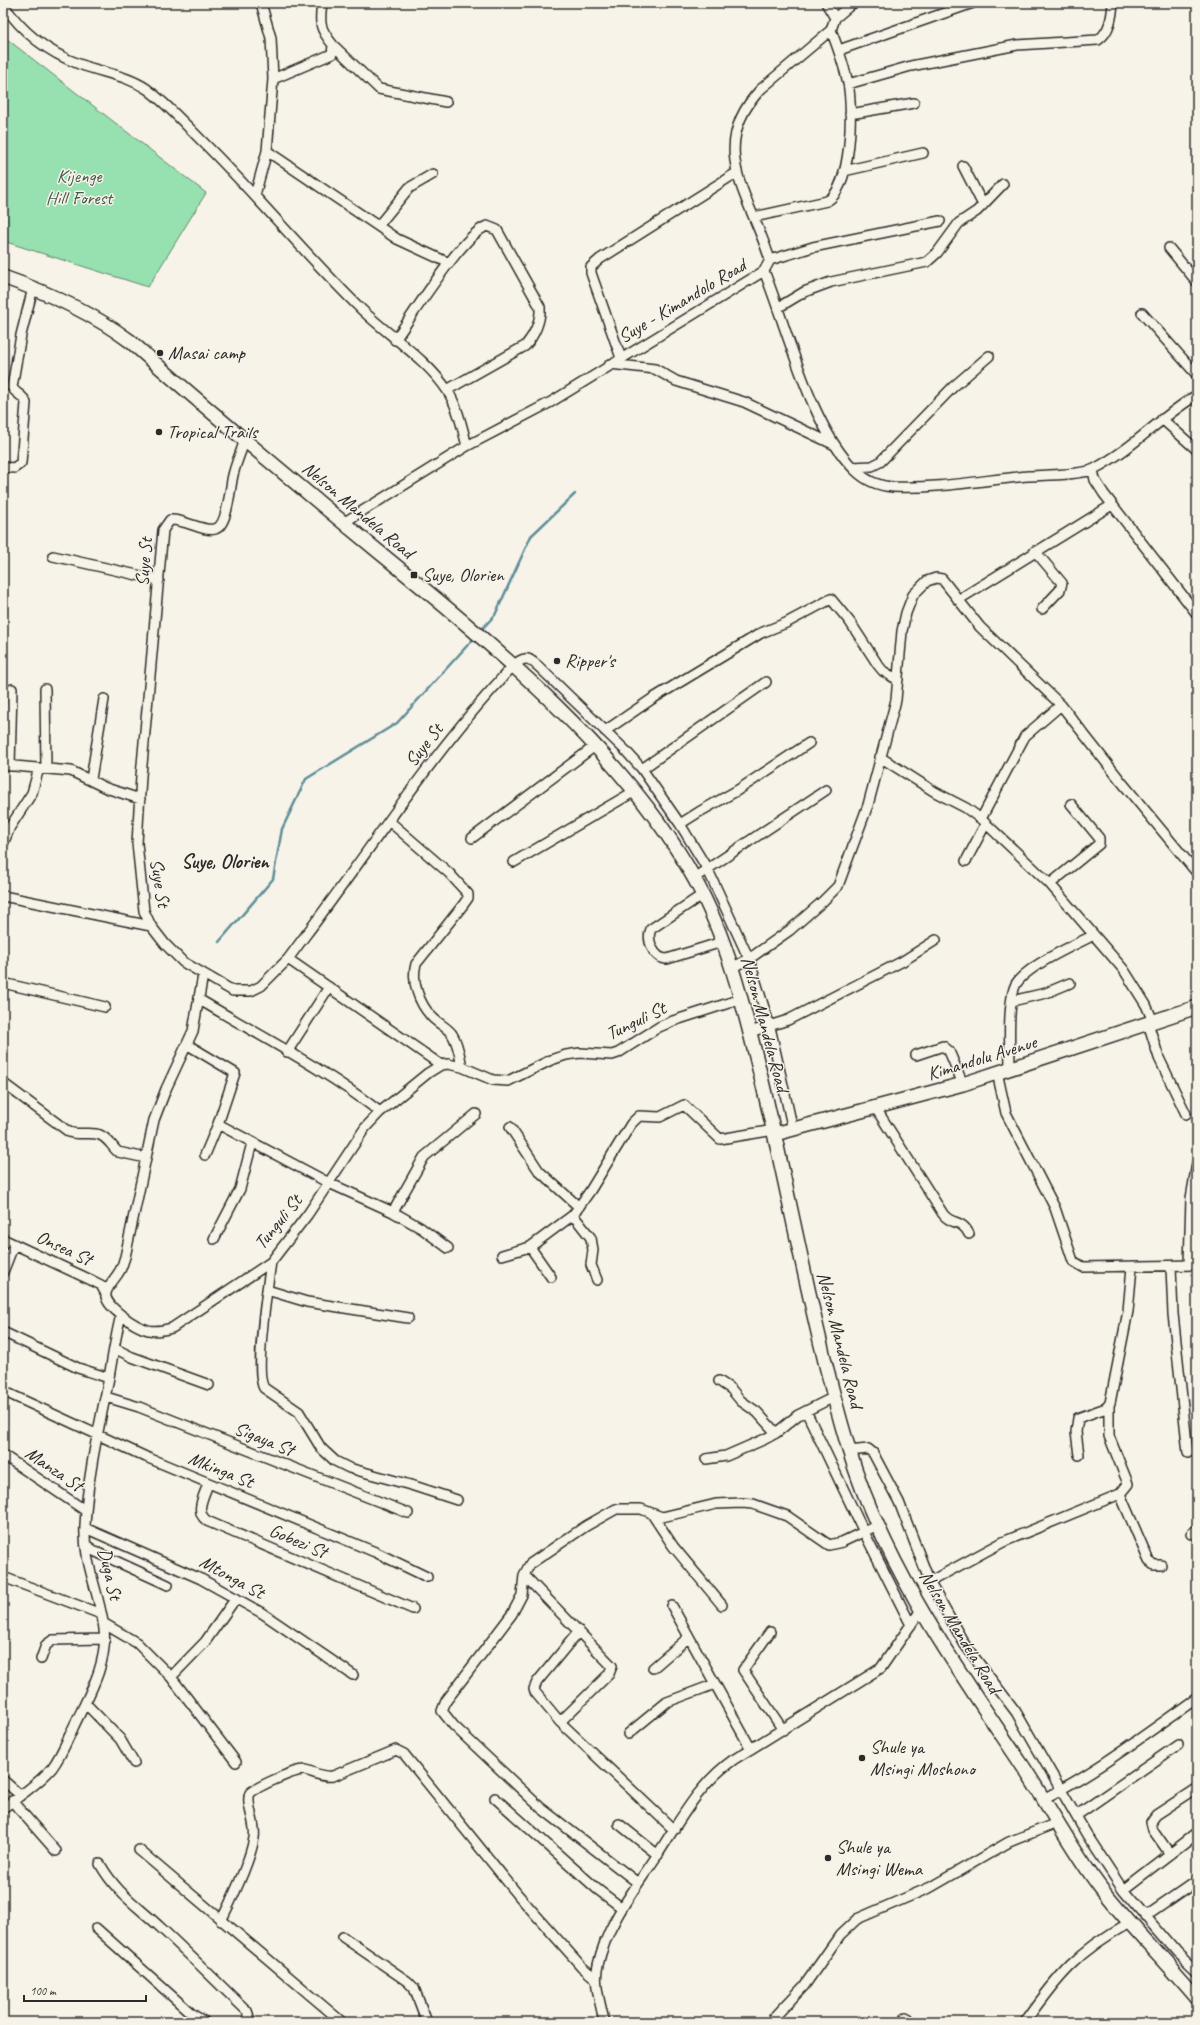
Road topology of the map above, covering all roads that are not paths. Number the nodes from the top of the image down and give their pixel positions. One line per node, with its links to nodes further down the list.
1 (261, 3): 12 (street)
2 (322, 3): 10 (street)
3 (826, 3): 8 (street)
4 (853, 3): 8 (street)
5 (972, 3): 11 (street)
6 (1113, 3): 13 (street)
7 (3, 4): 24 (street)
8 (835, 18): 9 (street)
9 (831, 30): 11 (street); 21 (street, Suye - Kimandolo Road)
10 (333, 45): 12 (street); 14 (street)
11 (839, 50): 13 (street)
12 (273, 80): 17 (street)
13 (848, 84): 16 (street)
14 (446, 102)
15 (914, 103): 16 (street)
16 (850, 114): 20 (street)
17 (267, 151): 24 (street); 28 (street)
18 (923, 153): 20 (street)
19 (962, 166): 25 (street)
20 (844, 171): 26 (street)
21 (736, 173): 26 (street, Suye - Kimandolo Road); 40 (street)
22 (433, 174): 28 (street)
23 (1003, 184): 25 (street)
24 (255, 195): 38 (street)
25 (983, 205): 36 (street)
26 (754, 217): 30 (street, Suye - Kimandolo Road)
27 (940, 221): 30 (street)
28 (378, 226): 31 (street)
29 (1169, 248): 34 (street)
30 (770, 260): 32 (street, Suye - Kimandolo Road)
31 (449, 263): 38 (street); 43 (street)
32 (764, 271): 36 (street); 40 (street, Suye - Kimandolo Road)
33 (3, 277): 35 (main road, Nelson Mandela Road)
34 (1197, 282)
35 (33, 288): 46 (main road, Nelson Mandela Road); 50 (street)
36 (779, 307): 47 (street)
37 (1142, 313): 42 (street)
38 (395, 340): 43 (street)
39 (989, 356): 51 (street)
40 (621, 358): 41 (street, Suye - Kimandolo Road)
41 (610, 364): 47 (street); 48 (street, Suye - Kimandolo Road)
42 (1197, 375)
43 (447, 390): 48 (street)
44 (1197, 395): 45 (street)
45 (1162, 419): 49 (street); 52 (street)
46 (245, 440): 54 (main road, Nelson Mandela Road); 57 (street, Suye St)
47 (835, 445): 51 (street)
48 (467, 446): 54 (street, Suye - Kimandolo Road)
49 (1197, 450)
50 (3, 467)
51 (852, 467): 52 (street)
52 (1093, 470): 53 (street)
53 (1112, 505): 55 (street); 60 (street)
54 (343, 522): 61 (main road, Nelson Mandela Road)
55 (1035, 551): 58 (street); 59 (street)
56 (53, 556): 57 (street)
57 (159, 580): 78 (street, Suye St)
58 (958, 600): 62 (street); 67 (street)
59 (1042, 609)
60 (1197, 614)
61 (513, 667): 68 (street); 70 (main road, Nelson Mandela Road); 80 (street, Suye St)
62 (898, 680): 68 (street); 71 (street)
63 (766, 682): 74 (street)
64 (12, 689): 72 (street)
65 (45, 689): 73 (street)
66 (104, 699): 75 (street)
67 (1061, 705): 81 (street); 88 (street)
68 (605, 731): 74 (street)
69 (809, 743): 82 (street)
70 (595, 746): 77 (main road, Nelson Mandela Road); 83 (street)
71 (880, 757): 81 (street); 98 (street)
72 (6, 766): 73 (street)
73 (43, 768): 75 (street); 84 (street)
74 (642, 769): 82 (street)
75 (91, 779): 78 (street)
76 (826, 790): 87 (street)
77 (635, 792): 86 (street); 89 (main road, Nelson Mandela Road)
78 (140, 799): 93 (street, Suye St)
79 (1071, 804): 90 (street)
80 (389, 821): 97 (street, Suye St); 116 (street)
81 (983, 821): 85 (street); 90 (street)
82 (680, 824): 87 (street)
83 (472, 838)
84 (3, 844)
85 (966, 861)
86 (514, 862)
87 (708, 870): 89 (street); 98 (street)
88 (1197, 873)
89 (694, 878): 91 (main road, Nelson Mandela Road)
90 (1050, 884): 94 (street)
91 (702, 895): 96 (main road, Nelson Mandela Road); 96 (street)
92 (3, 896): 93 (street)
93 (151, 926): 100 (street, Suye St)
94 (1094, 935): 106 (street); 109 (street)
95 (936, 940): 110 (street)
96 (722, 942): 99 (main road, Nelson Mandela Road)
97 (288, 959): 100 (street, Suye St); 103 (street)
98 (749, 960): 99 (street); 110 (street)
99 (731, 968): 104 (main road, Nelson Mandela Road)
100 (203, 975): 105 (street)
101 (3, 983): 107 (street)
102 (1070, 983): 106 (street)
103 (329, 987): 113 (street); 115 (street)
104 (741, 999): 111 (main road, Nelson Mandela Road); 116 (street, Tunguli St)
105 (200, 1000): 112 (street); 113 (street)
106 (1012, 1000): 117 (street)
107 (105, 1007)
108 (1197, 1007): 109 (main road, Kimandolu Avenue)
109 (1151, 1022): 117 (main road, Kimandolu Avenue); 124 (street)
110 (770, 1027): 111 (street); 127 (street)
111 (750, 1032): 128 (main road, Nelson Mandela Road)
112 (188, 1045): 125 (street); 131 (street)
113 (287, 1052): 122 (street)
114 (916, 1055): 120 (street)
115 (441, 1065): 116 (street, Tunguli St); 122 (street, Tunguli St)
116 (462, 1067)
117 (1010, 1070): 118 (main road, Kimandolu Avenue)
118 (996, 1072): 120 (main road, Kimandolu Avenue); 145 (street)
119 (3, 1083): 131 (street)
120 (963, 1084): 121 (main road, Kimandolu Avenue)
121 (875, 1107): 127 (main road, Kimandolu Avenue); 136 (street)
122 (380, 1112): 133 (street, Tunguli St)
123 (476, 1114): 135 (street)
124 (1186, 1114)
125 (218, 1124): 129 (street); 130 (street)
126 (510, 1127): 134 (street)
127 (793, 1130): 128 (main road, Kimandolu Avenue)
128 (774, 1132): 134 (street); 161 (main road, Nelson Mandela Road)
129 (252, 1143): 133 (street); 138 (street)
130 (205, 1154)
131 (146, 1158): 151 (street)
132 (1196, 1163): 144 (street)
133 (329, 1183): 135 (street); 143 (street, Tunguli St)
134 (576, 1211): 140 (street); 149 (street)
135 (393, 1212): 141 (street)
136 (969, 1234)
137 (3, 1239): 139 (street, Onsea St)
138 (214, 1239)
139 (14, 1244): 147 (street); 151 (street, Onsea St)
140 (530, 1247): 142 (street); 148 (street)
141 (448, 1248)
142 (502, 1255)
143 (271, 1262): 150 (street); 152 (street, Tunguli St)
144 (1193, 1265): 146 (street)
145 (1132, 1266): 146 (street); 162 (street)
146 (1171, 1267): 167 (street)
147 (3, 1272)
148 (551, 1277)
149 (597, 1280)
150 (267, 1290): 153 (street); 173 (street)
151 (106, 1294): 152 (street, Tunguli St)
152 (121, 1315): 155 (street, Duga St)
153 (408, 1318)
154 (3, 1332): 156 (street)
155 (114, 1348): 156 (street, Duga St); 158 (street)
156 (108, 1378): 160 (street, Duga St)
157 (719, 1381): 164 (street)
158 (209, 1385)
159 (3, 1391): 165 (street, Mkinga St)
160 (106, 1397): 165 (street, Duga St); 175 (street, Sigaya St)
161 (834, 1397): 163 (street); 166 (main road, Nelson Mandela Road)
162 (1109, 1405): 169 (street); 172 (street)
163 (806, 1411): 164 (street); 179 (street)
164 (776, 1433): 170 (street)
165 (96, 1435): 171 (street, Mkinga St); 174 (street, Duga St)
166 (849, 1451): 177 (main road, Nelson Mandela Road); 185 (street)
167 (1188, 1453)
168 (3, 1455): 174 (street, Manza St)
169 (1078, 1455)
170 (706, 1459)
171 (208, 1484): 184 (street, Mkinga St); 190 (street, Gobezi St)
172 (1120, 1494): 181 (street); 185 (street)
173 (457, 1500)
174 (86, 1511): 178 (street, Duga St)
175 (408, 1514)
176 (652, 1514): 179 (street); 182 (street); 188 (street)
177 (878, 1525): 179 (street); 191 (main road, Nelson Mandela Road)
178 (85, 1528): 180 (street, Duga St); 187 (street, Mtonga St)
179 (864, 1532): 193 (street)
180 (86, 1545): 186 (street); 192 (street, Duga St)
181 (1161, 1565)
182 (524, 1575): 194 (street); 231 (street)
183 (3, 1577): 192 (street)
184 (427, 1577)
185 (929, 1582): 214 (street)
186 (168, 1585)
187 (236, 1598): 200 (street, Mtonga St); 201 (street)
188 (722, 1605)
189 (672, 1606): 196 (street)
190 (413, 1609)
191 (921, 1610): 193 (street); 217 (main road, Nelson Mandela Road)
192 (102, 1619): 197 (street, Duga St); 201 (street)
193 (911, 1625): 206 (street)
194 (579, 1631): 205 (street); 205 (street)
195 (770, 1632): 206 (street)
196 (690, 1637): 199 (street); 202 (street)
197 (104, 1639): 198 (street); 204 (street, Duga St)
198 (41, 1659)
199 (653, 1668)
200 (354, 1674)
201 (171, 1677): 210 (street)
202 (714, 1684): 207 (street); 209 (street)
203 (1197, 1698): 214 (street)
204 (85, 1703): 211 (street); 215 (street, Duga St)
205 (560, 1722): 223 (street)
206 (783, 1730): 209 (street)
207 (628, 1734)
208 (1178, 1745): 220 (street)
209 (751, 1749): 223 (street)
210 (236, 1762)
211 (134, 1763)
212 (3, 1780): 215 (street)
213 (1197, 1788): 228 (street)
214 (1062, 1789): 217 (street); 220 (street)
215 (20, 1795): 218 (street, Duga St)
216 (495, 1798): 233 (street)
217 (1043, 1799): 221 (main road, Nelson Mandela Road)
218 (12, 1801): 219 (street, Duga St); 226 (street)
219 (3, 1808)
220 (1077, 1815): 232 (street)
221 (1057, 1823): 236 (main road, Nelson Mandela Road); 247 (street)
222 (619, 1824): 227 (street)
223 (674, 1830): 227 (street)
224 (1197, 1834): 228 (street)
225 (139, 1850): 235 (street)
226 (56, 1851)
227 (658, 1854): 231 (street)
228 (1170, 1854): 232 (street)
229 (100, 1864): 243 (street)
230 (1197, 1881): 234 (street)
231 (638, 1882): 233 (street)
232 (1123, 1890): 234 (street)
233 (622, 1908): 240 (street)
234 (1145, 1917): 239 (street)
235 (221, 1921): 240 (street); 244 (street)
236 (1129, 1923): 241 (main road, Nelson Mandela Road); 248 (street)
237 (96, 1928): 242 (street)
238 (342, 1937): 245 (street)
239 (1197, 1972)
240 (596, 1979): 246 (street)
241 (1197, 1998)
242 (206, 2022)
243 (246, 2022)
244 (342, 2022)
245 (427, 2022)
246 (604, 2022)
247 (770, 2022)
248 (1025, 2022)

